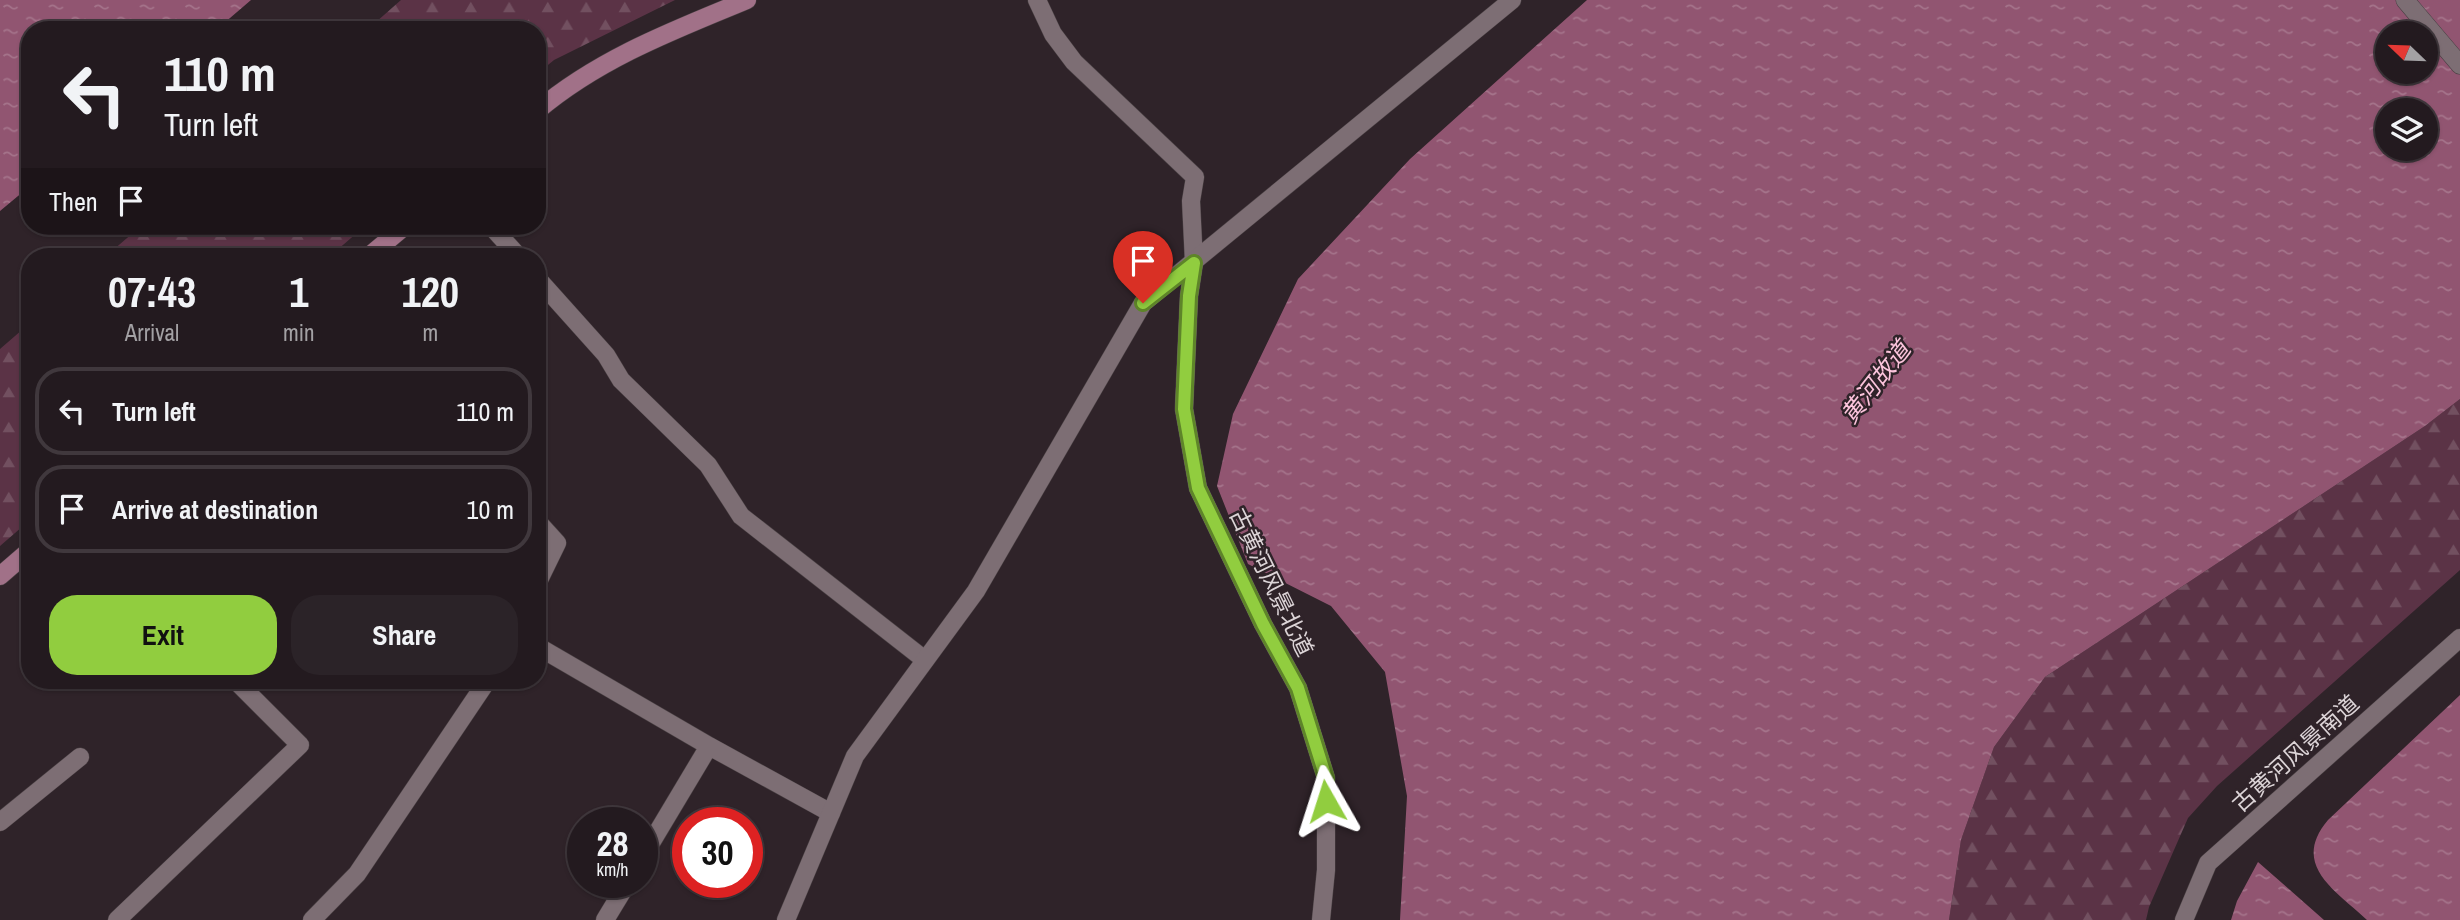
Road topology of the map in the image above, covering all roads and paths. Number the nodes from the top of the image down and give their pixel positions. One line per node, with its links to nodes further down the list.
1 (747, 0): 6 (main road)
2 (1037, 0): 11 (street, 古黄河风景北道)
3 (1511, 0): 11 (street)
4 (2405, 0): 5 (street)
5 (2460, 65)
6 (546, 103)
7 (395, 235): 9 (main road)
8 (499, 235): 10 (street)
9 (379, 248)
10 (511, 248)
11 (1194, 263): 19 (street); 32 (street, 古黄河风景北道)
12 (546, 288): 19 (street)
13 (546, 531): 15 (street)
14 (21, 558): 16 (main road)
15 (546, 566)
16 (0, 576)
17 (2460, 638): 33 (street, 古黄河风景南道)
18 (546, 651): 22 (street)
19 (925, 660): 24 (street)
20 (244, 689): 28 (street)
21 (482, 689): 29 (street)
22 (709, 746): 24 (street); 26 (street)
23 (80, 757): 25 (street)
24 (831, 813): 31 (street)
25 (0, 822)
26 (658, 831)
27 (618, 898): 30 (street)
28 (117, 920)
29 (312, 920)
30 (605, 920)
31 (786, 920)
32 (1321, 920)
33 (2184, 920)

